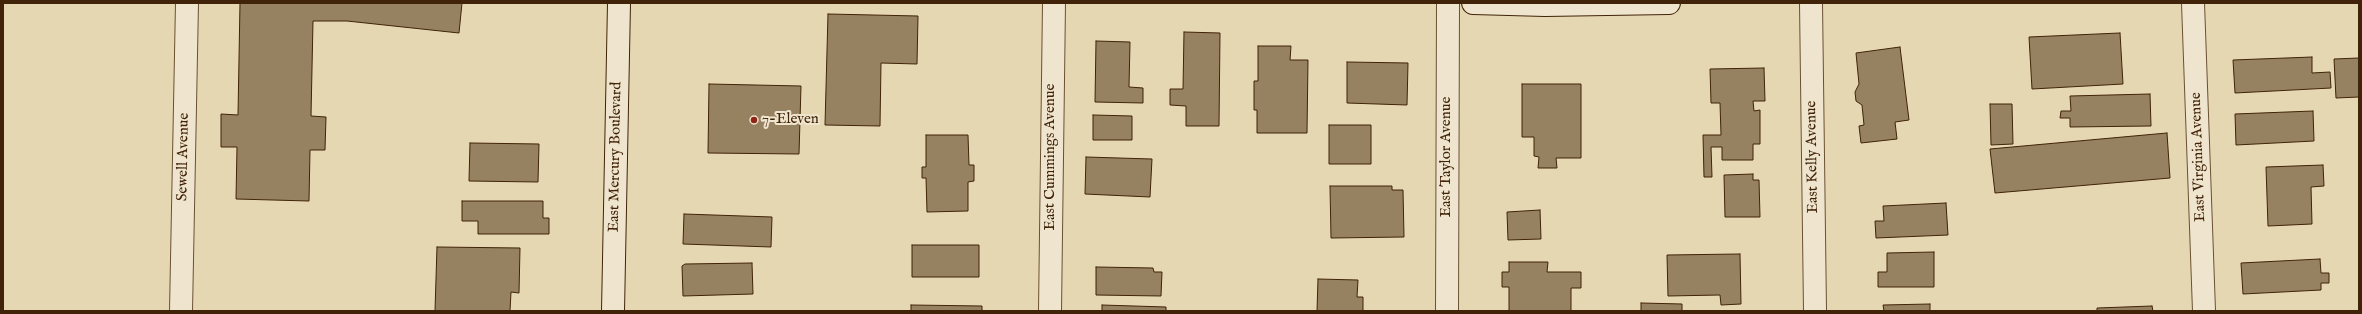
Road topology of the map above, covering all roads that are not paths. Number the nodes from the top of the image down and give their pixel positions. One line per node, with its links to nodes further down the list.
1 (187, 3): 9 (street, Sewell Avenue)
2 (618, 3): 10 (street, East Mercury Boulevard)
3 (1054, 3): 11 (street, East Cummings Avenue)
4 (1448, 3): 12 (street, East Taylor Avenue)
5 (1473, 3): 6 (street)
6 (1669, 3)
7 (1811, 3): 13 (street, East Kelly Avenue)
8 (2193, 3): 14 (street, East Virginia Avenue)
9 (182, 311)
10 (613, 311)
11 (1050, 311)
12 (1447, 311)
13 (1815, 311)
14 (2204, 311)

